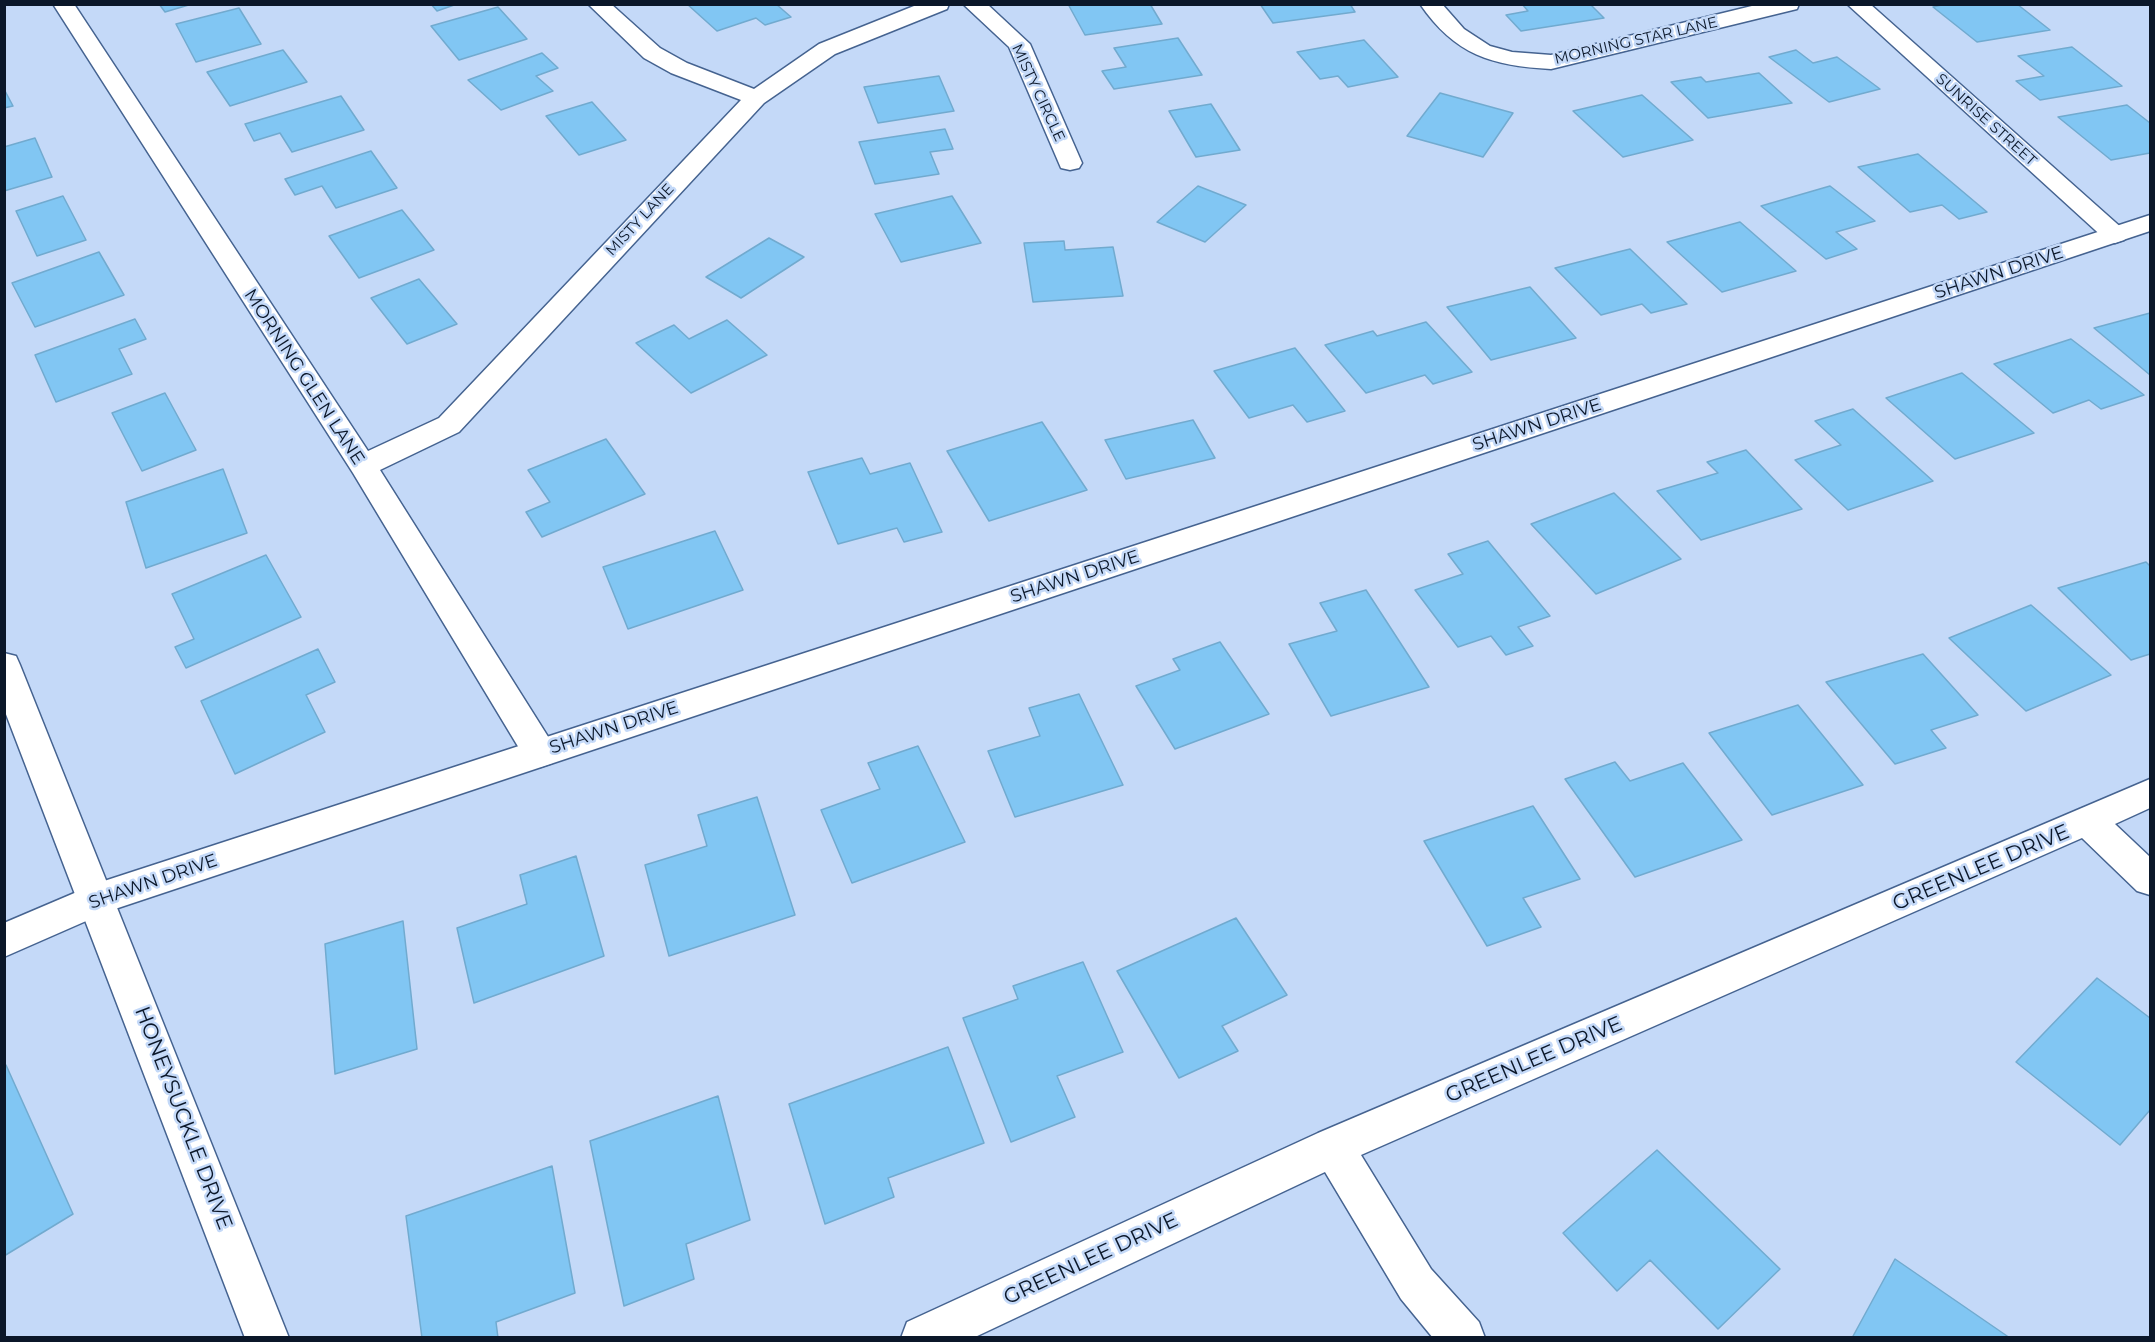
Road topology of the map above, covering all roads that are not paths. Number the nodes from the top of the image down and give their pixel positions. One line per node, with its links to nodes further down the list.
1 (63, 4): 12 (street, MORNING GLEN LANE)
2 (598, 4): 8 (street)
3 (939, 4): 8 (street, MISTY LANE)
4 (973, 4): 9 (street, MISTY CIRCLE)
5 (1430, 4): 6 (street, MORNING STAR LANE)
6 (1789, 4)
7 (1857, 4): 11 (street, SUNRISE STREET)
8 (756, 98): 12 (street, MISTY LANE)
9 (1070, 163)
10 (2151, 223): 11 (street, SHAWN DRIVE)
11 (2115, 235): 14 (street, SHAWN DRIVE)
12 (363, 466): 14 (street, MORNING GLEN LANE)
13 (4, 665): 18 (street, HONEYSUCKLE DRIVE)
14 (540, 753): 18 (street, SHAWN DRIVE)
15 (2151, 793): 16 (street, GREENLEE DRIVE)
16 (2088, 822): 17 (street); 20 (street, GREENLEE DRIVE)
17 (2151, 880)
18 (98, 899): 19 (street, SHAWN DRIVE); 21 (street, HONEYSUCKLE DRIVE)
19 (4, 941)
20 (1333, 1147): 22 (street, GREENLEE DRIVE); 23 (street)
21 (267, 1338)
22 (923, 1338)
23 (1463, 1338)

